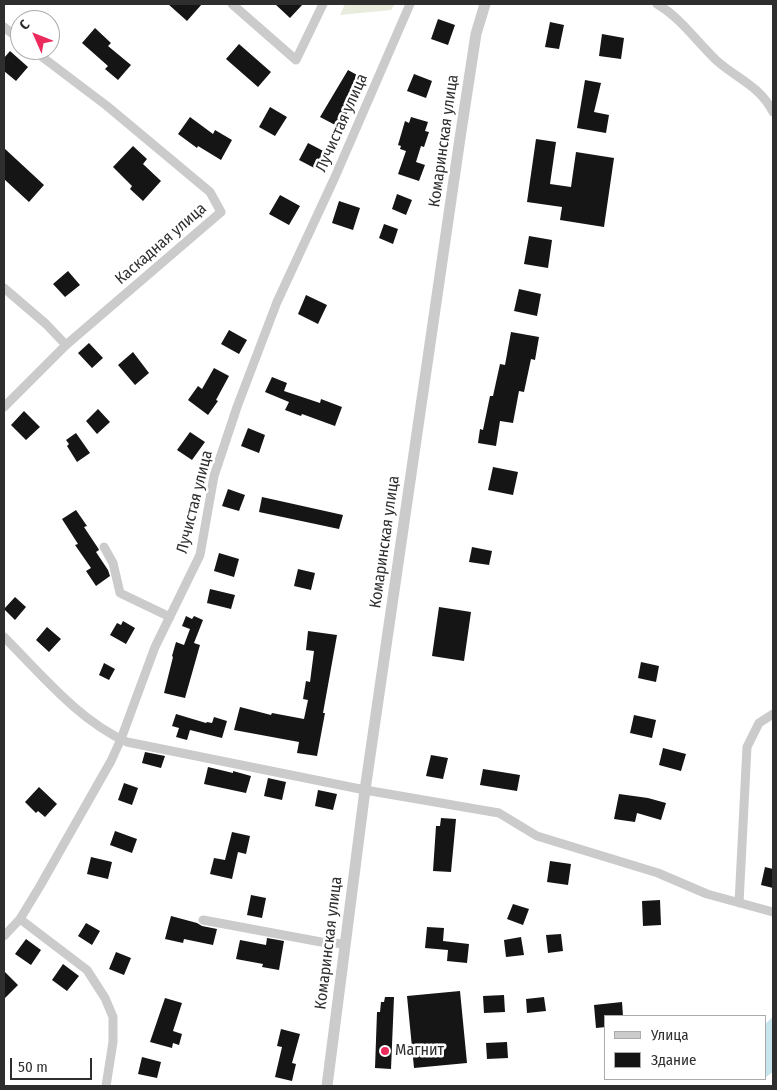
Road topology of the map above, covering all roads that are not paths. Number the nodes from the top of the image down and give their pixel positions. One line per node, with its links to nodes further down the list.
1 (232, 4): 2 (street)
2 (323, 4)
3 (410, 4): 12 (street, Лучистая улица)
4 (485, 4): 16 (street, Комаринская улица)
5 (656, 4): 7 (street)
6 (46, 60): 9 (street, Каскадная улица)
7 (773, 112)
8 (4, 288): 9 (street)
9 (66, 345): 10 (street, Каскадная улица)
10 (4, 407)
11 (104, 547): 12 (street)
12 (170, 617): 15 (street, Лучистая улица)
13 (4, 637): 15 (street)
14 (773, 714): 17 (street)
15 (121, 739): 16 (street); 19 (street, Лучистая улица)
16 (365, 790): 17 (street); 22 (street, Комаринская улица)
17 (739, 903): 18 (street)
18 (773, 912)
19 (20, 919): 21 (street, Лучистая улица); 23 (street)
20 (202, 920): 22 (street)
21 (4, 936)
22 (345, 944): 24 (street, Комаринская улица)
23 (106, 1086)
24 (327, 1086)

